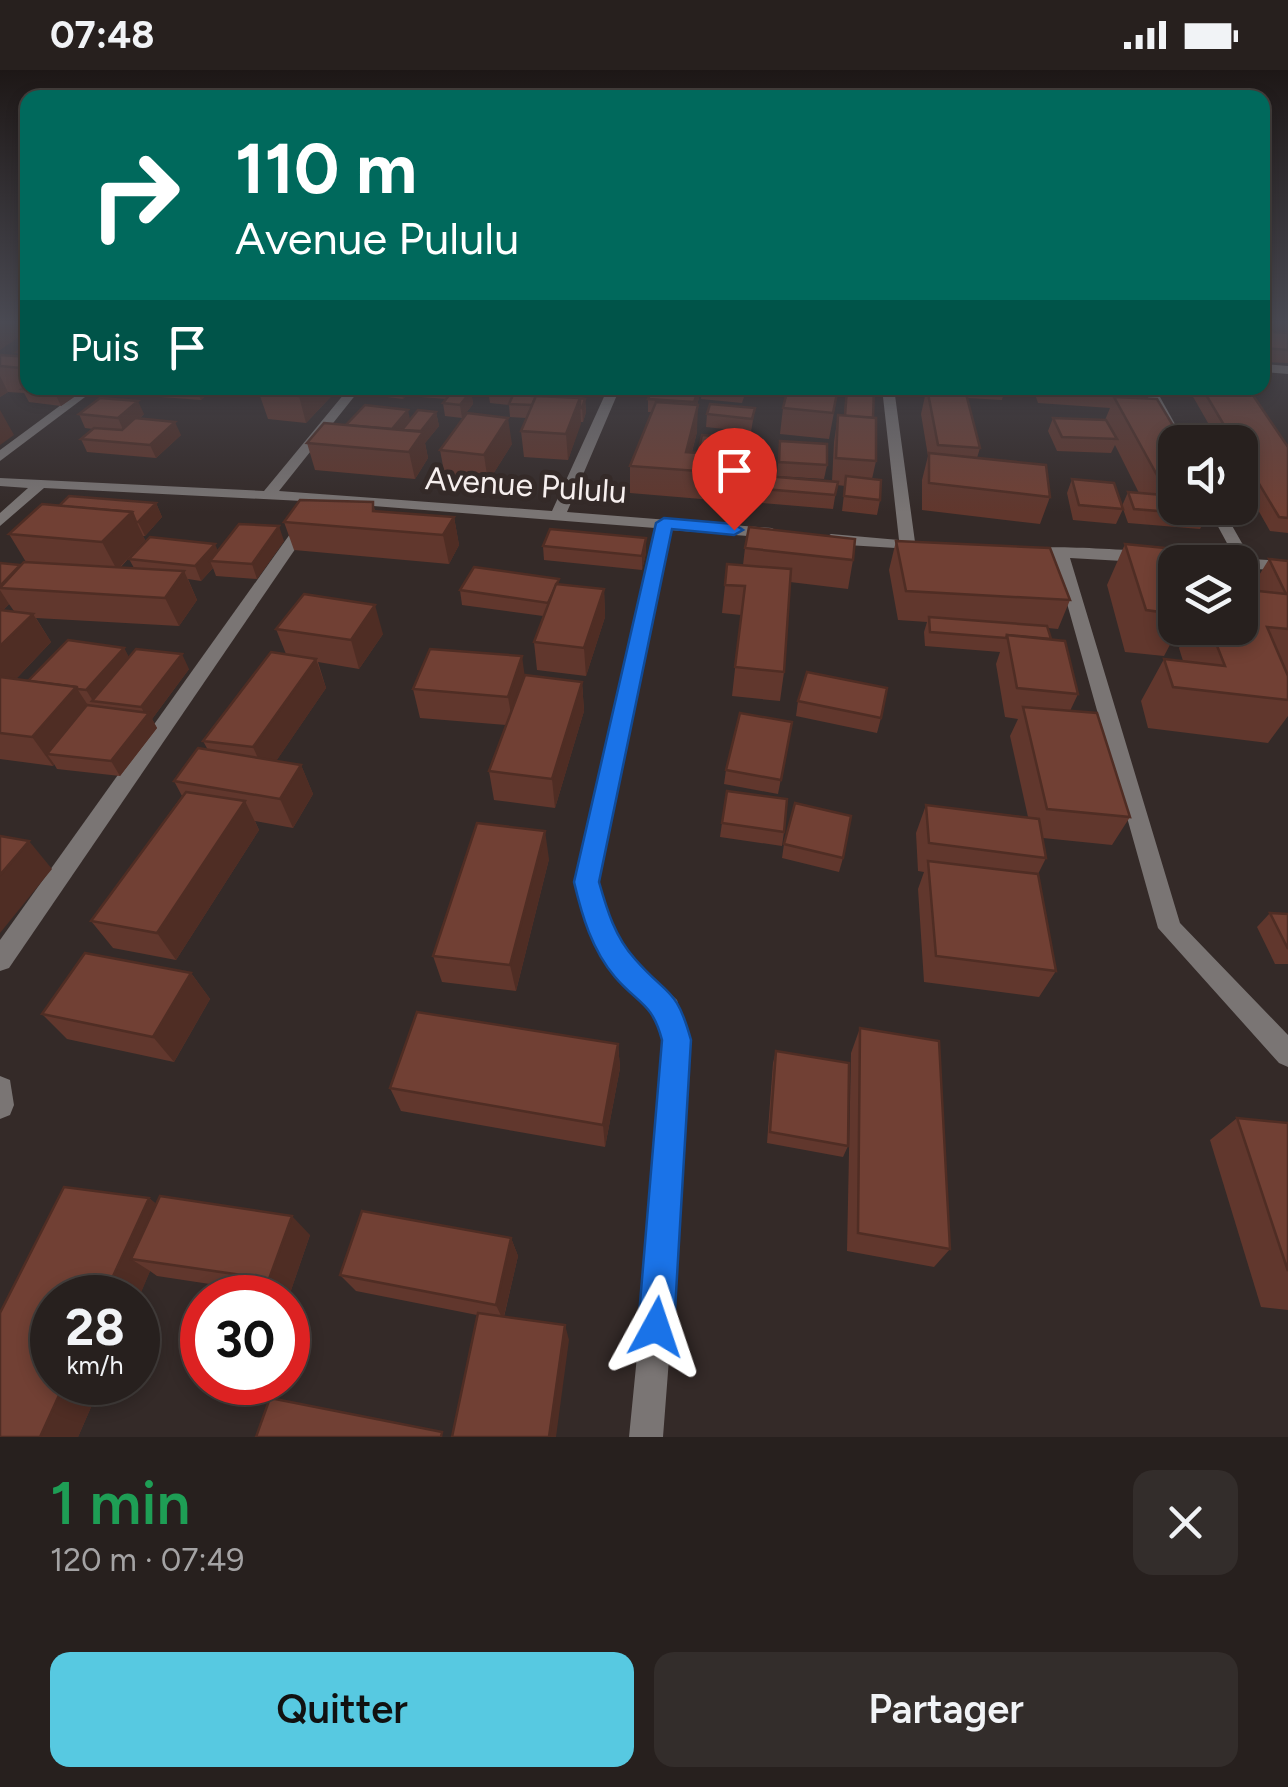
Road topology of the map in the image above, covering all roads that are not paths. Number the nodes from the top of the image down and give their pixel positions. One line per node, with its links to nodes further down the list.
1 (82, 395): 7 (street)
2 (350, 395): 10 (street)
3 (611, 395): 12 (street)
4 (889, 395): 17 (street)
5 (1153, 395): 6 (street)
6 (1170, 425)
7 (0, 457)
8 (0, 482): 9 (street, Avenue Pululu)
9 (39, 484): 10 (street, Avenue Pululu); 13 (street)
10 (267, 497): 11 (street, Avenue Pululu)
11 (322, 498): 12 (street, Avenue Pululu); 24 (street)
12 (558, 515): 14 (street, Avenue Pululu)
13 (0, 521)
14 (664, 523): 15 (street, Avenue Pululu); 28 (street)
15 (796, 536)
16 (814, 537): 17 (street)
17 (908, 546): 18 (street)
18 (946, 548)
19 (1003, 550): 20 (street)
20 (1060, 552): 21 (street); 25 (street)
21 (1158, 557)
22 (1258, 563): 23 (street)
23 (1288, 566)
24 (0, 960)
25 (1288, 1054)
26 (0, 1089): 27 (street)
27 (0, 1105)
28 (646, 1437)

